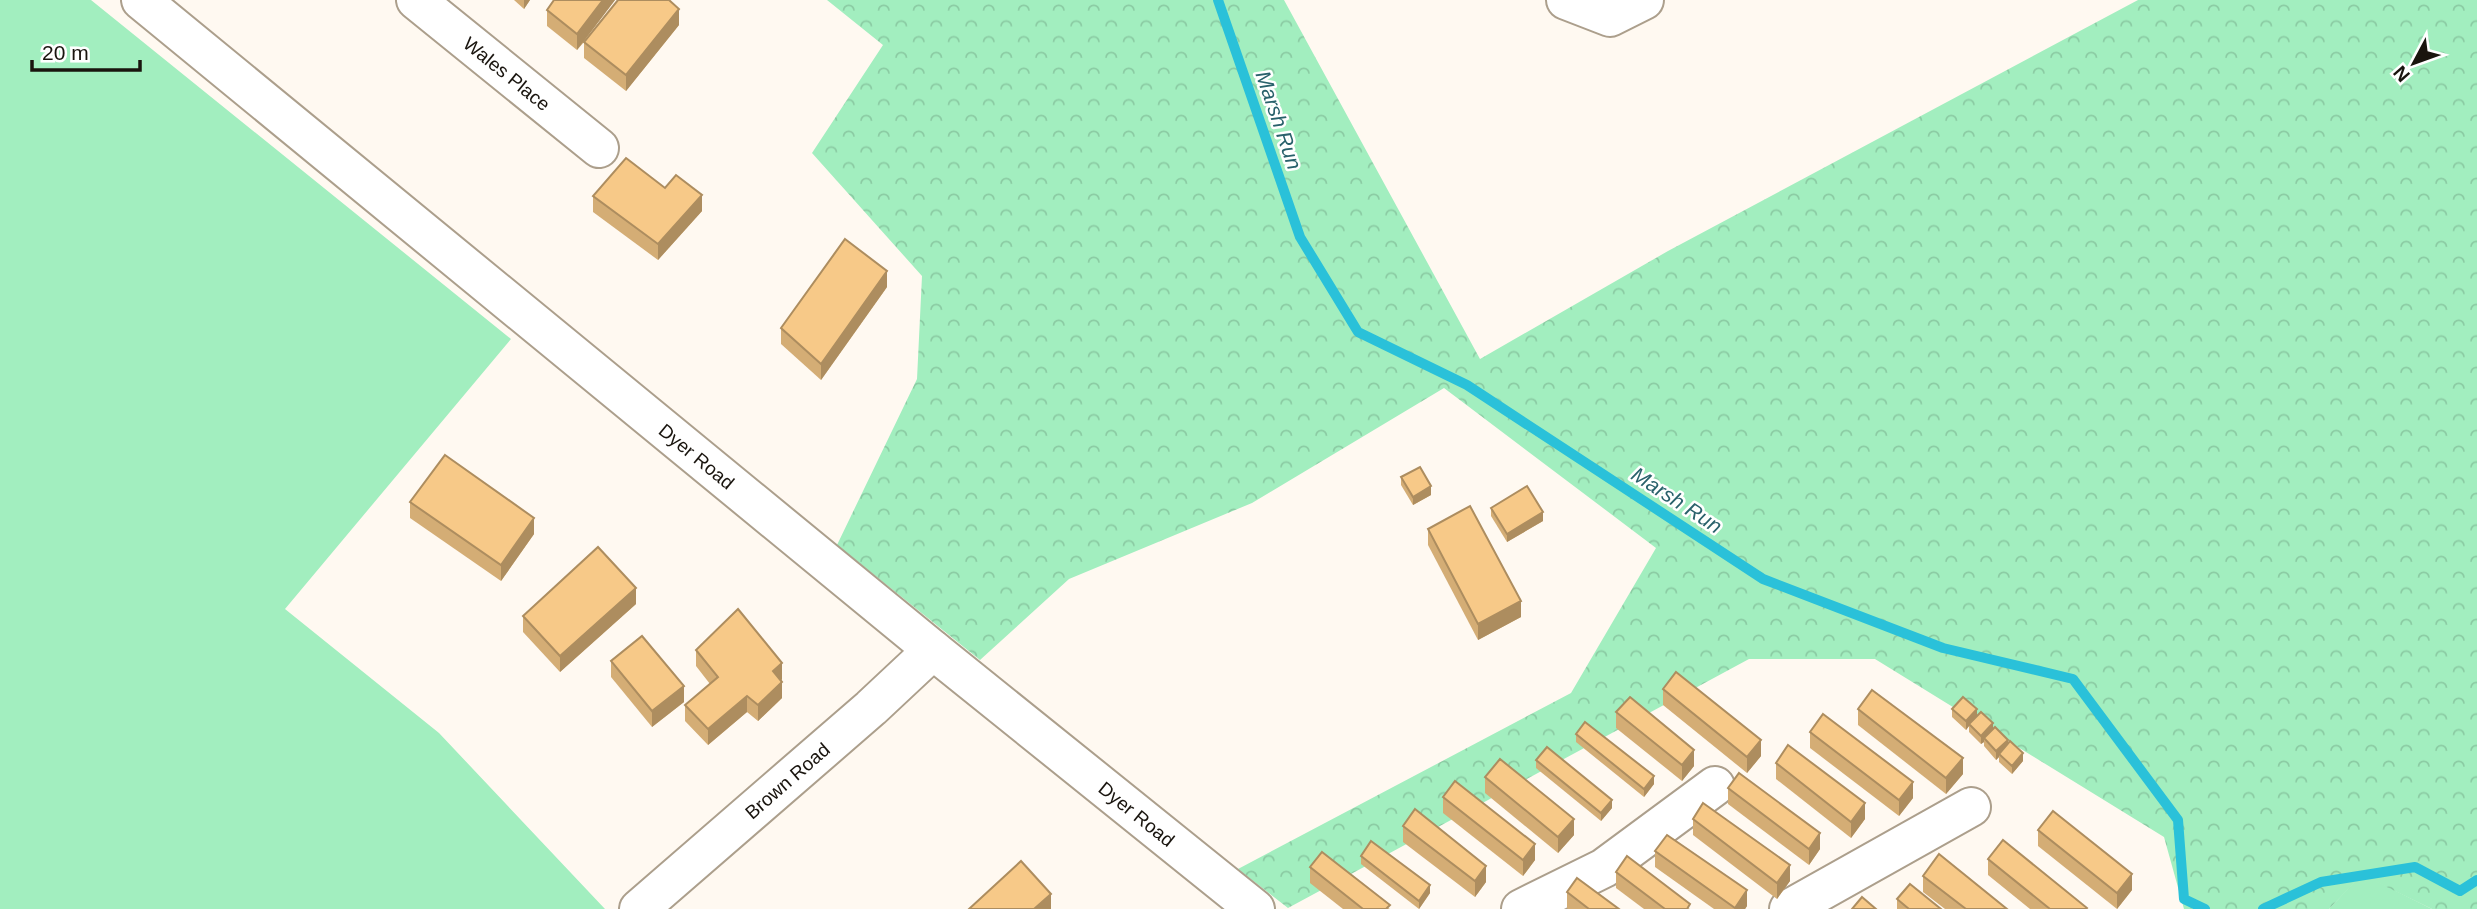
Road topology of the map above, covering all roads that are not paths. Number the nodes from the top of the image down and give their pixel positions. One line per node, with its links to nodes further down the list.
1 (141, 0): 6 (street, Dyer Road)
2 (416, 0): 5 (street, Wales Place)
3 (1566, 0): 4 (street)
4 (1644, 0)
5 (599, 148)
6 (933, 650): 9 (street, Brown Road); 10 (street, Dyer Road)
7 (1715, 786): 11 (street)
8 (1970, 807): 12 (street)
9 (639, 909)
10 (1255, 909)
11 (1521, 909)
12 (1789, 909)

